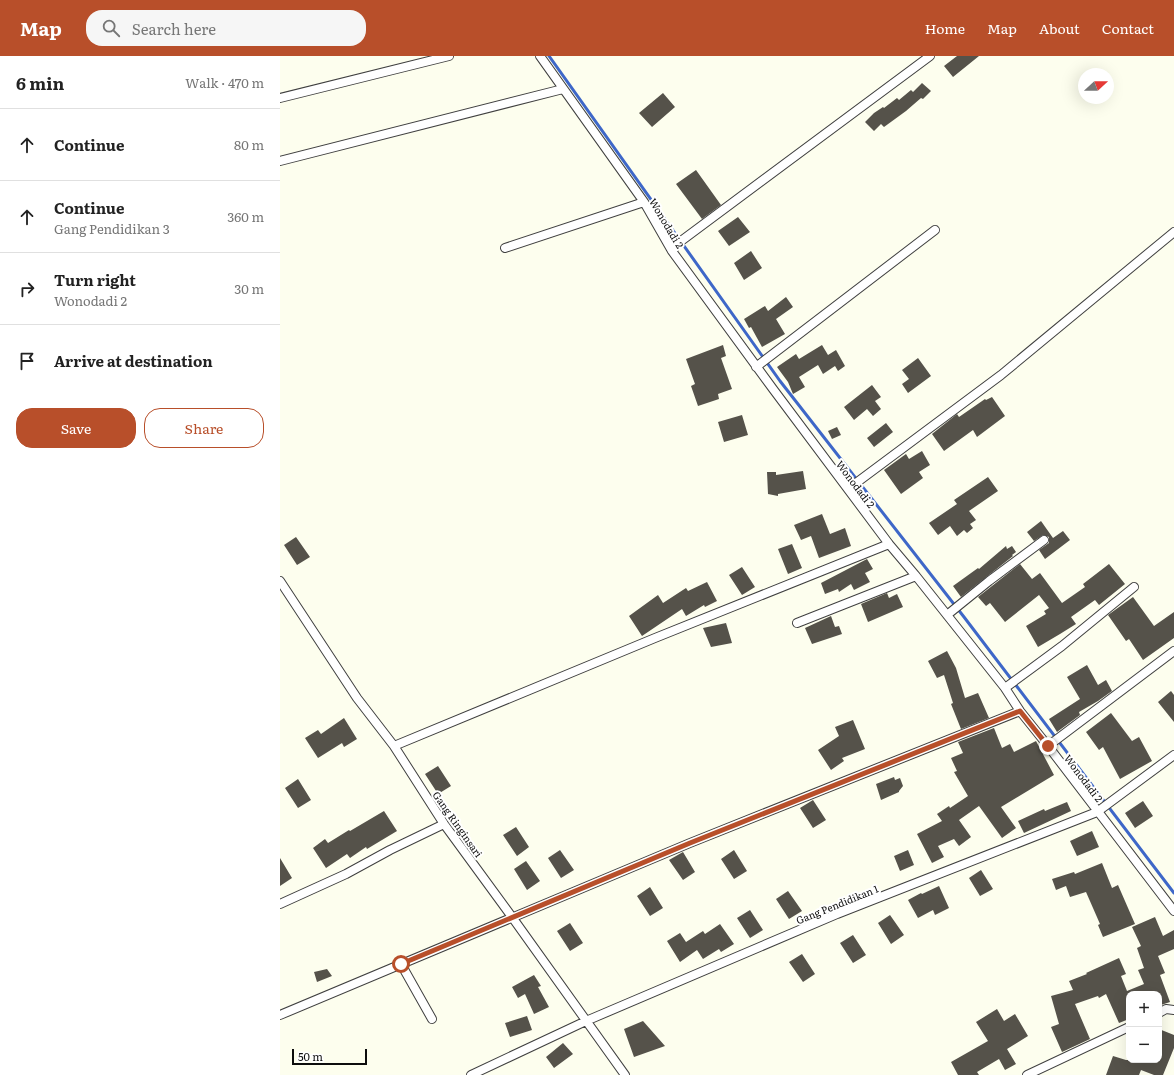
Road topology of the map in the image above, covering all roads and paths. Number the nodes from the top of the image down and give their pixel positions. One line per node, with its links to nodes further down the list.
1 (449, 56): 5 (street)
2 (540, 56): 4 (street, Wonodadi 2)
3 (930, 56): 11 (street)
4 (563, 89): 6 (street); 7 (street, Wonodadi 2)
5 (280, 98)
6 (280, 161)
7 (644, 202): 10 (street); 11 (street, Wonodadi 2)
8 (935, 230): 12 (street)
9 (1174, 232): 13 (street)
10 (505, 248)
11 (672, 251): 12 (street, Wonodadi 2)
12 (757, 366): 13 (street, Wonodadi 2)
13 (848, 489): 15 (street, Wonodadi 2)
14 (1044, 540): 19 (street)
15 (889, 544): 16 (street, Wonodadi 2); 24 (street)
16 (916, 576): 19 (street, Wonodadi 2); 20 (street)
17 (280, 581): 24 (street, Gang Ringinsari)
18 (1134, 587): 22 (street)
19 (947, 615): 22 (street, Wonodadi 2)
20 (797, 623)
21 (1174, 651): 25 (street)
22 (1005, 688): 23 (street, Wonodadi 2)
23 (1020, 711): 25 (street, Wonodadi 2); 31 (street)
24 (394, 746): 28 (street, Gang Ringinsari)
25 (1048, 746): 27 (street, Wonodadi 2)
26 (1174, 755): 27 (street, Gang Pendidikan 1)
27 (1097, 812): 30 (street, Wonodadi 2); 37 (street, Gang Pendidikan 1)
28 (444, 824): 29 (street); 31 (street, Gang Ringinsari)
29 (280, 904)
30 (1174, 912)
31 (512, 917): 32 (street); 37 (street, Gang Ringinsari)
32 (401, 964): 35 (street); 36 (street)
33 (1174, 1010): 34 (street)
34 (1162, 1011)
35 (280, 1015)
36 (432, 1019)
37 (586, 1021): 39 (street, Gang Pendidikan 1); 40 (street, Gang Ringinsari)
38 (1126, 1028): 41 (street)
39 (471, 1075)
40 (625, 1075)
41 (1027, 1075)

